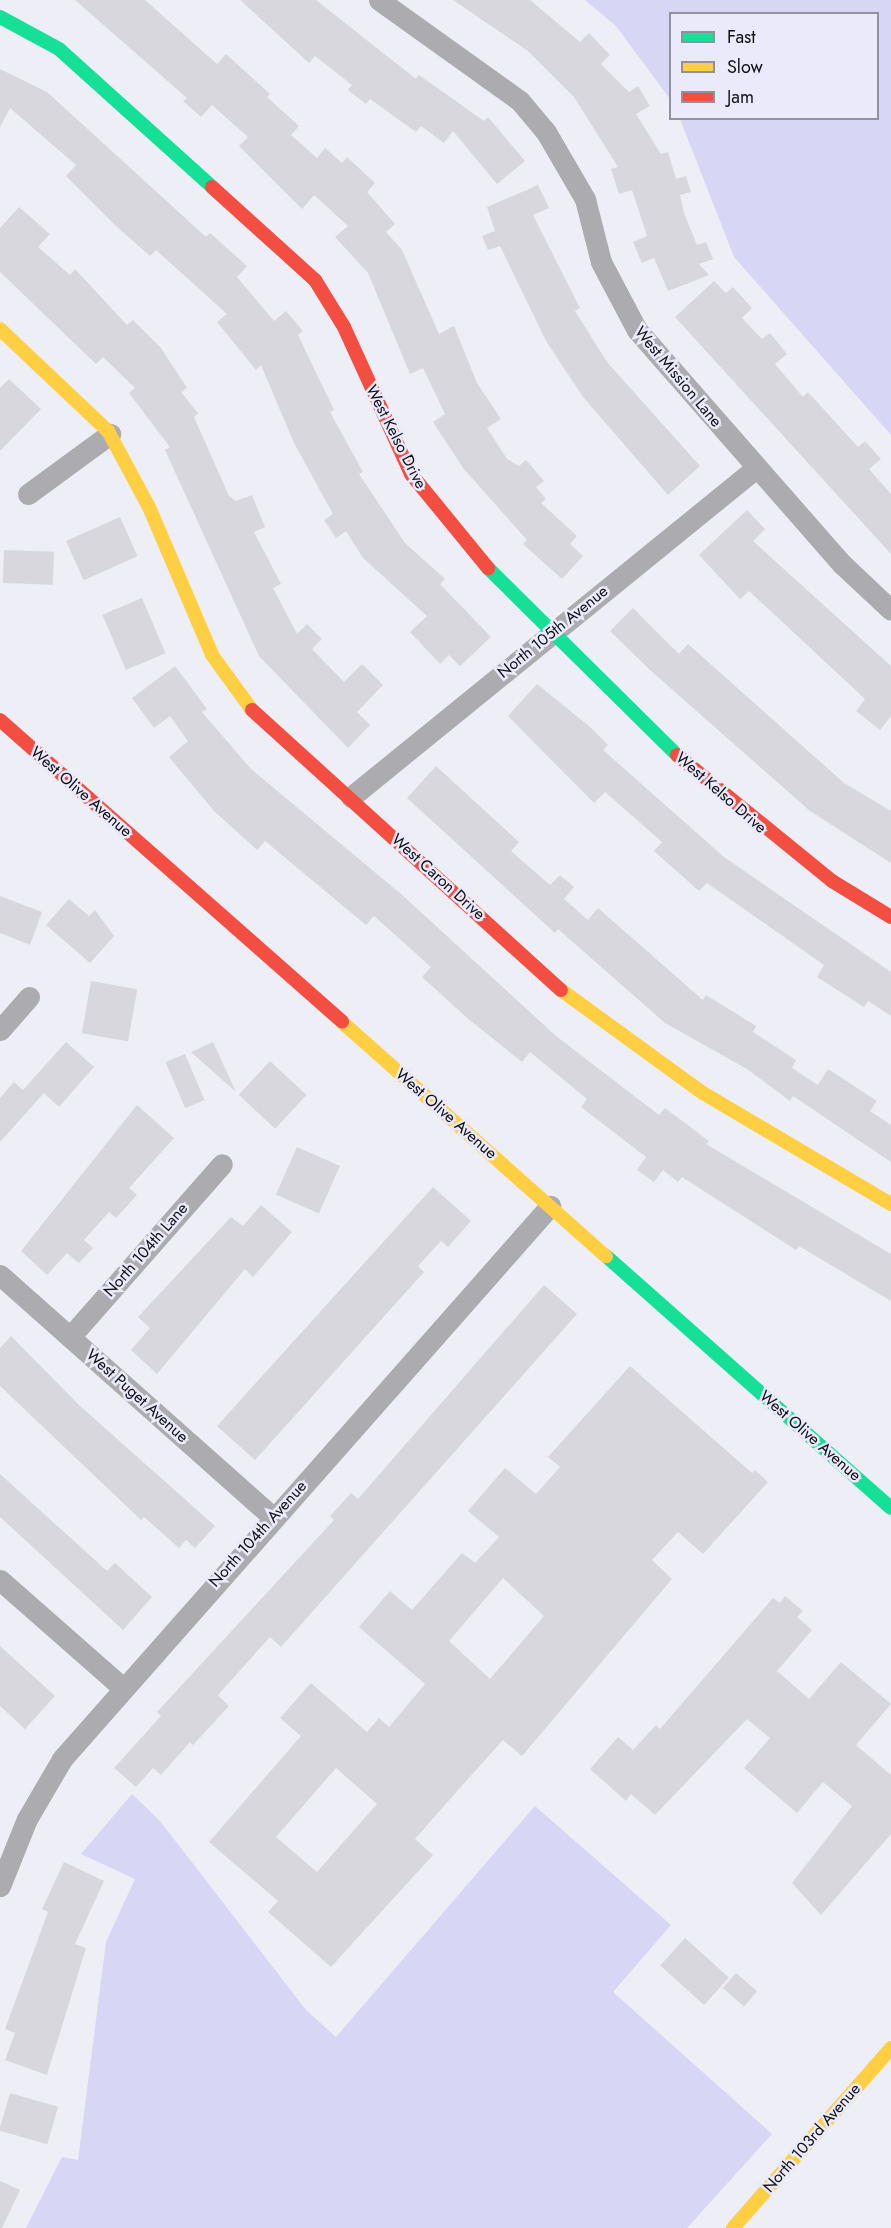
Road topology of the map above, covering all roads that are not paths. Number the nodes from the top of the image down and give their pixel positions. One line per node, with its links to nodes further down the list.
1 (379, 0): 5 (street, West Mission Lane)
2 (0, 17): 8 (street, West Kelso Drive)
3 (0, 329): 4 (street, West Caron Drive)
4 (110, 434): 6 (street); 10 (street, West Caron Drive)
5 (756, 468): 7 (street, West Mission Lane); 8 (street, North 105th Avenue)
6 (28, 494)
7 (891, 610)
8 (552, 632): 10 (street, North 105th Avenue); 11 (street, West Kelso Drive)
9 (0, 720): 16 (street, West Olive Avenue)
10 (351, 797): 15 (street, West Caron Drive)
11 (891, 916)
12 (29, 997): 13 (street)
13 (0, 1030)
14 (222, 1164): 18 (street, North 104th Lane)
15 (891, 1204)
16 (550, 1206): 19 (street, West Olive Avenue); 20 (street, North 104th Avenue)
17 (0, 1275): 18 (street, West Puget Avenue)
18 (70, 1337): 20 (street, West Puget Avenue)
19 (891, 1508)
20 (273, 1517): 22 (street, North 104th Avenue)
21 (0, 1580): 22 (street)
22 (122, 1687): 23 (street, North 104th Avenue)
23 (1, 1878)
24 (891, 2048): 25 (street, North 103rd Avenue)
25 (734, 2228)

